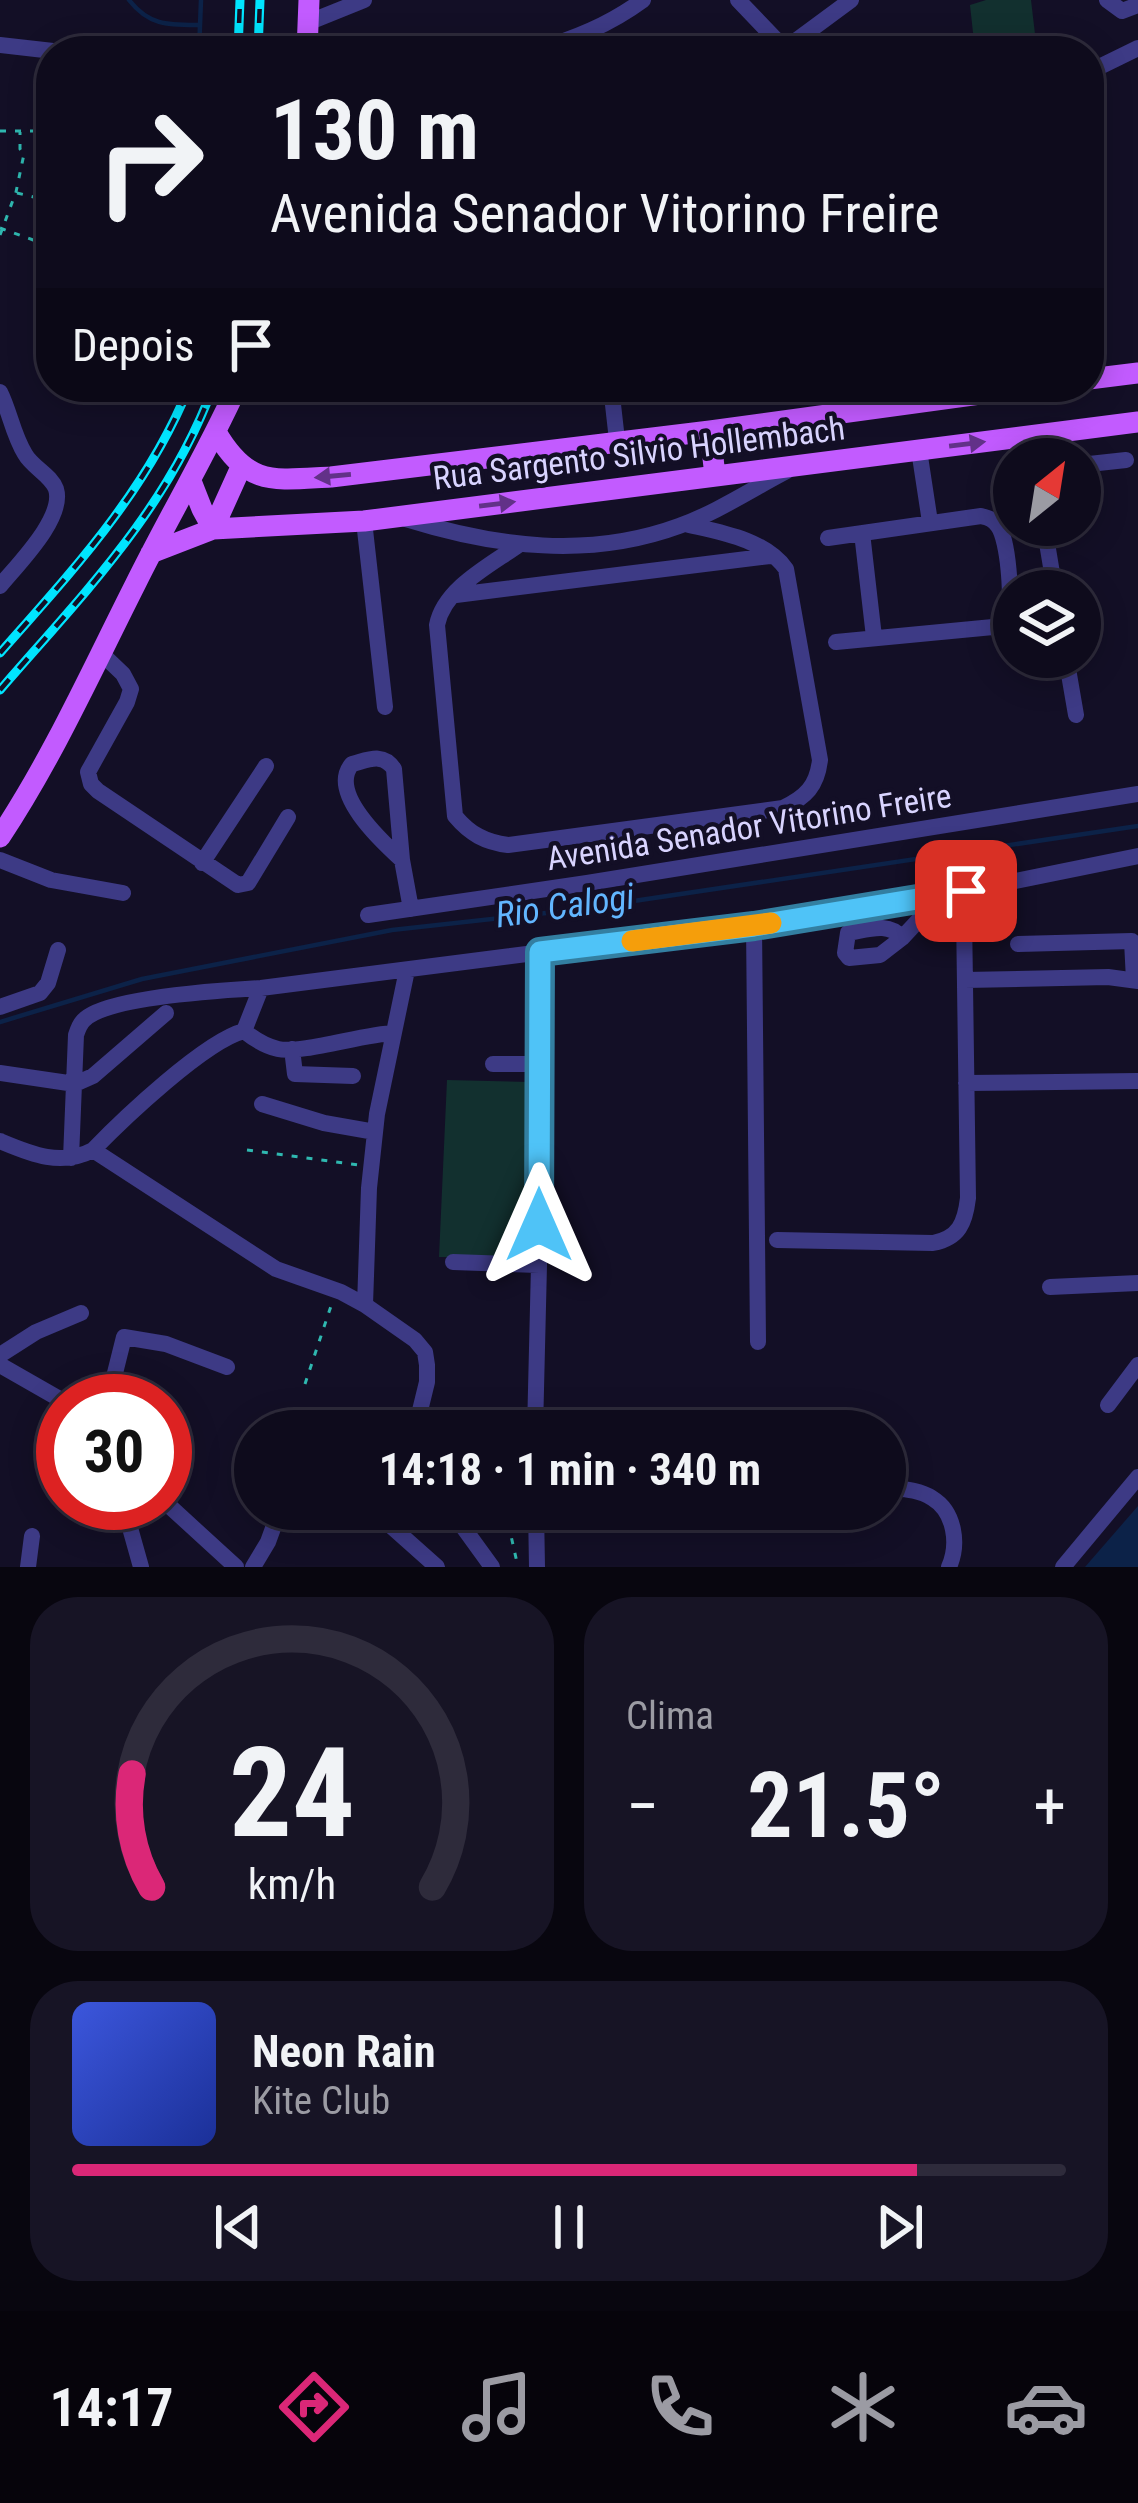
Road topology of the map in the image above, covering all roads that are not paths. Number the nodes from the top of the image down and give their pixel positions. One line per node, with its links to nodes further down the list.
1 (364, 0): 7 (street)
2 (643, 0): 8 (street)
3 (738, 0): 9 (street)
4 (850, 0): 10 (street)
5 (1107, 0): 6 (street)
6 (1138, 4)
7 (308, 11)
8 (593, 36)
9 (771, 36)
10 (802, 36)
11 (0, 45): 13 (street)
12 (1138, 48): 14 (street)
13 (36, 49)
14 (1104, 65)
15 (1138, 373): 16 (main road)
16 (1104, 378)
17 (0, 392): 43 (street)
18 (229, 402): 23 (main road)
19 (613, 402): 25 (street)
20 (922, 402): 22 (main road, Rua Sargento Silvio Hollembach)
21 (1138, 422): 24 (main road, Rua Sargento Silvio Hollembach)
22 (710, 431): 25 (main road, Rua Sargento Silvio Hollembach); 31 (main road)
23 (216, 432): 30 (main road); 32 (main road)
24 (1034, 436): 26 (main road, Rua Sargento Silvio Hollembach, one-way to 24)
25 (617, 440): 30 (main road, Rua Sargento Silvio Hollembach, one-way to 30)
26 (919, 450): 29 (main road, Rua Sargento Silvio Hollembach); 35 (street)
27 (1126, 460): 28 (street)
28 (1101, 463)
29 (796, 466): 31 (main road, Rua Sargento Silvio Hollembach); 36 (street)
30 (241, 467): 37 (main road)
31 (715, 476): 33 (main road, Rua Sargento Silvio Hollembach, one-way to 31)
32 (191, 481): 37 (main road); 41 (main road)
33 (400, 516): 34 (main road, Rua Sargento Silvio Hollembach); 40 (street)
34 (364, 521): 37 (main road, Rua Sargento Silvio Hollembach); 49 (street)
35 (930, 522): 38 (street); 45 (street)
36 (685, 524): 40 (street); 42 (street)
37 (213, 529): 41 (main road, Rua Sargento Silvio Hollembach)
38 (862, 533): 39 (street); 45 (street)
39 (828, 538)
40 (520, 544): 44 (street)
41 (151, 553): 47 (main road)
42 (770, 556): 44 (street); 44 (street)
43 (0, 586)
44 (450, 596)
45 (874, 637): 46 (street)
46 (836, 642)
47 (101, 652): 54 (main road); 58 (street)
48 (1070, 678): 50 (street)
49 (385, 707)
50 (1076, 716)
51 (266, 766): 58 (street)
52 (1138, 794): 62 (street, Avenida Senador Vitorino Freire)
53 (288, 818): 58 (street)
54 (0, 837)
55 (1138, 856): 59 (street)
56 (0, 860): 60 (street)
57 (402, 860): 57 (street); 62 (street)
58 (202, 863)
59 (966, 891): 61 (street); 71 (street)
60 (124, 893)
61 (942, 895): 64 (street); 65 (street)
62 (411, 908): 63 (street, Avenida Senador Vitorino Freire)
63 (368, 915)
64 (754, 926): 69 (street); 98 (street)
65 (902, 938)
66 (1135, 941): 67 (street); 72 (street)
67 (1018, 944)
68 (58, 950): 74 (street)
69 (540, 952): 70 (street); 80 (street)
70 (407, 970): 73 (street); 77 (street)
71 (964, 980): 72 (street); 84 (street)
72 (1136, 980)
73 (261, 988): 76 (street); 85 (street)
74 (0, 1007)
75 (166, 1012): 85 (street)
76 (244, 1031): 78 (street); 89 (street)
77 (394, 1034): 78 (street); 87 (street)
78 (292, 1049): 82 (street)
79 (493, 1064): 80 (street)
80 (538, 1064): 93 (street)
81 (0, 1073): 85 (street)
82 (353, 1076)
83 (1138, 1081): 84 (street)
84 (966, 1083): 91 (street)
85 (75, 1084): 90 (street)
86 (262, 1104): 87 (street)
87 (376, 1132): 96 (street)
88 (0, 1141): 90 (street)
89 (93, 1150): 90 (street); 96 (street)
90 (71, 1158)
91 (777, 1240)
92 (453, 1262): 93 (street)
93 (539, 1265): 107 (street)
94 (1138, 1283): 95 (street)
95 (1050, 1287)
96 (365, 1305): 106 (street)
97 (81, 1312): 99 (street)
98 (758, 1342)
99 (0, 1355)
100 (0, 1365): 104 (street)
101 (1138, 1365): 105 (street)
102 (226, 1367): 103 (street)
103 (115, 1374)
104 (36, 1386)
105 (1108, 1405)
106 (420, 1410)
107 (536, 1410)
108 (1138, 1477): 125 (street)
109 (906, 1490): 124 (street)
110 (192, 1527): 119 (street)
111 (130, 1530): 118 (street)
112 (272, 1530): 120 (street)
113 (395, 1530): 121 (street)
114 (465, 1530): 122 (street)
115 (536, 1530): 123 (street)
116 (32, 1536): 117 (street)
117 (28, 1567)
118 (140, 1567)
119 (236, 1567)
120 (253, 1567)
121 (437, 1567)
122 (492, 1567)
123 (537, 1567)
124 (949, 1567)
125 (1063, 1567)

